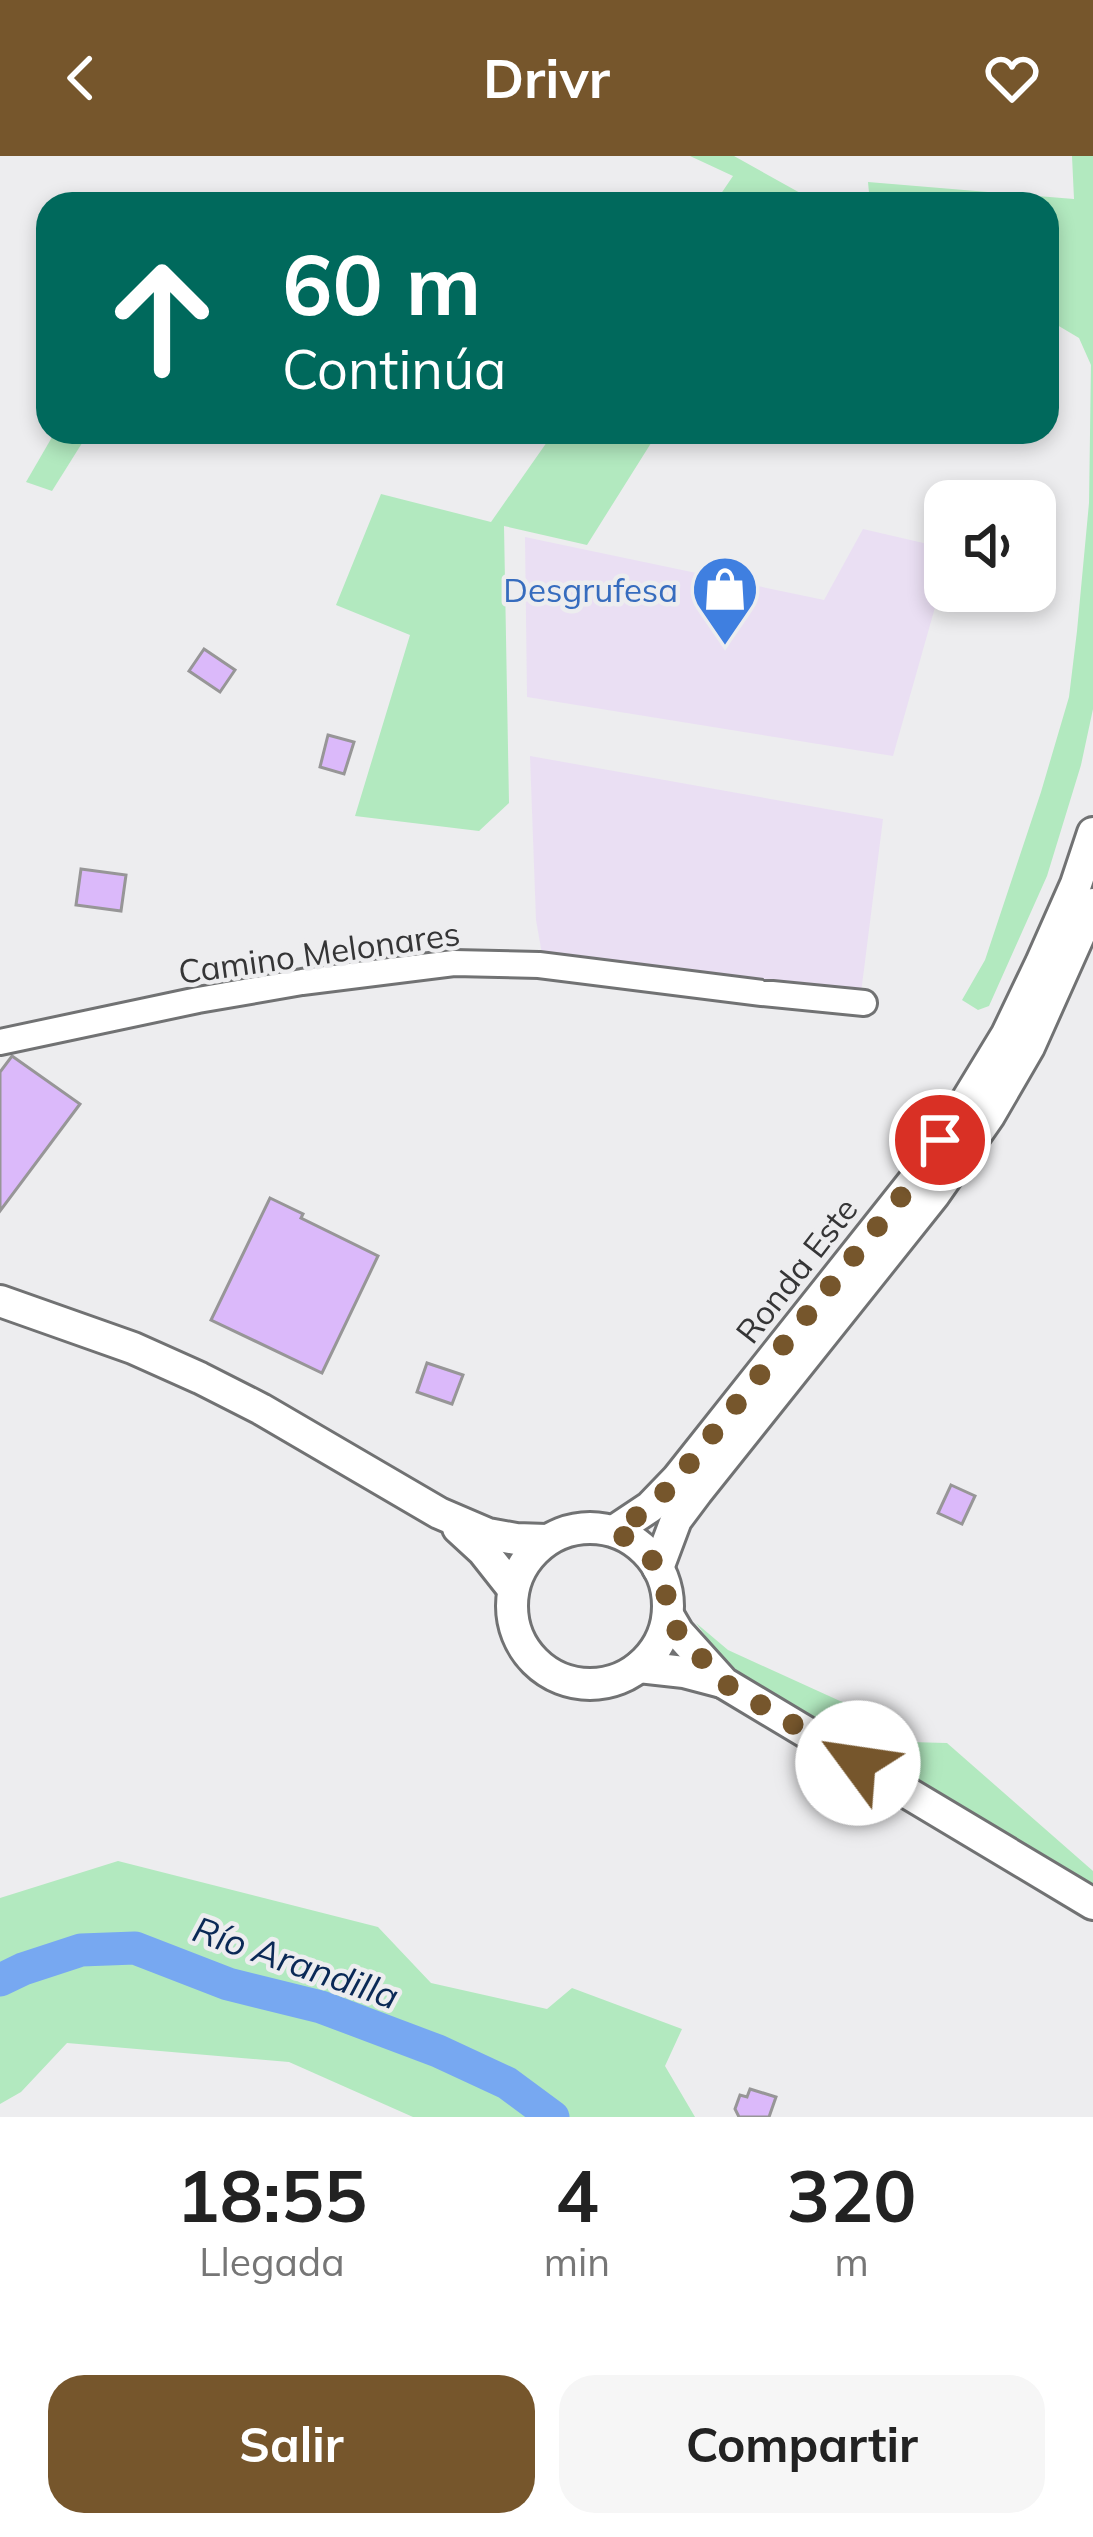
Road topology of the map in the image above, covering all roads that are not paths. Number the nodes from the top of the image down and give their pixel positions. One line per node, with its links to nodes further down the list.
1 (1093, 833): 7 (main road, Ronda Este)
2 (1093, 904): 9 (main road, Ronda Este)
3 (864, 1003): 4 (street, Camino Melonares)
4 (0, 1042)
5 (0, 1301): 6 (main road)
6 (440, 1513): 8 (main road); 10 (main road)
7 (614, 1531): 8 (main road); 9 (main road)
8 (547, 1540): 10 (main road)
9 (658, 1568): 11 (main road)
10 (513, 1589): 12 (main road)
11 (668, 1615): 12 (main road); 13 (main road)
12 (639, 1667): 13 (main road)
13 (724, 1683): 14 (main road)
14 (1093, 1904)

